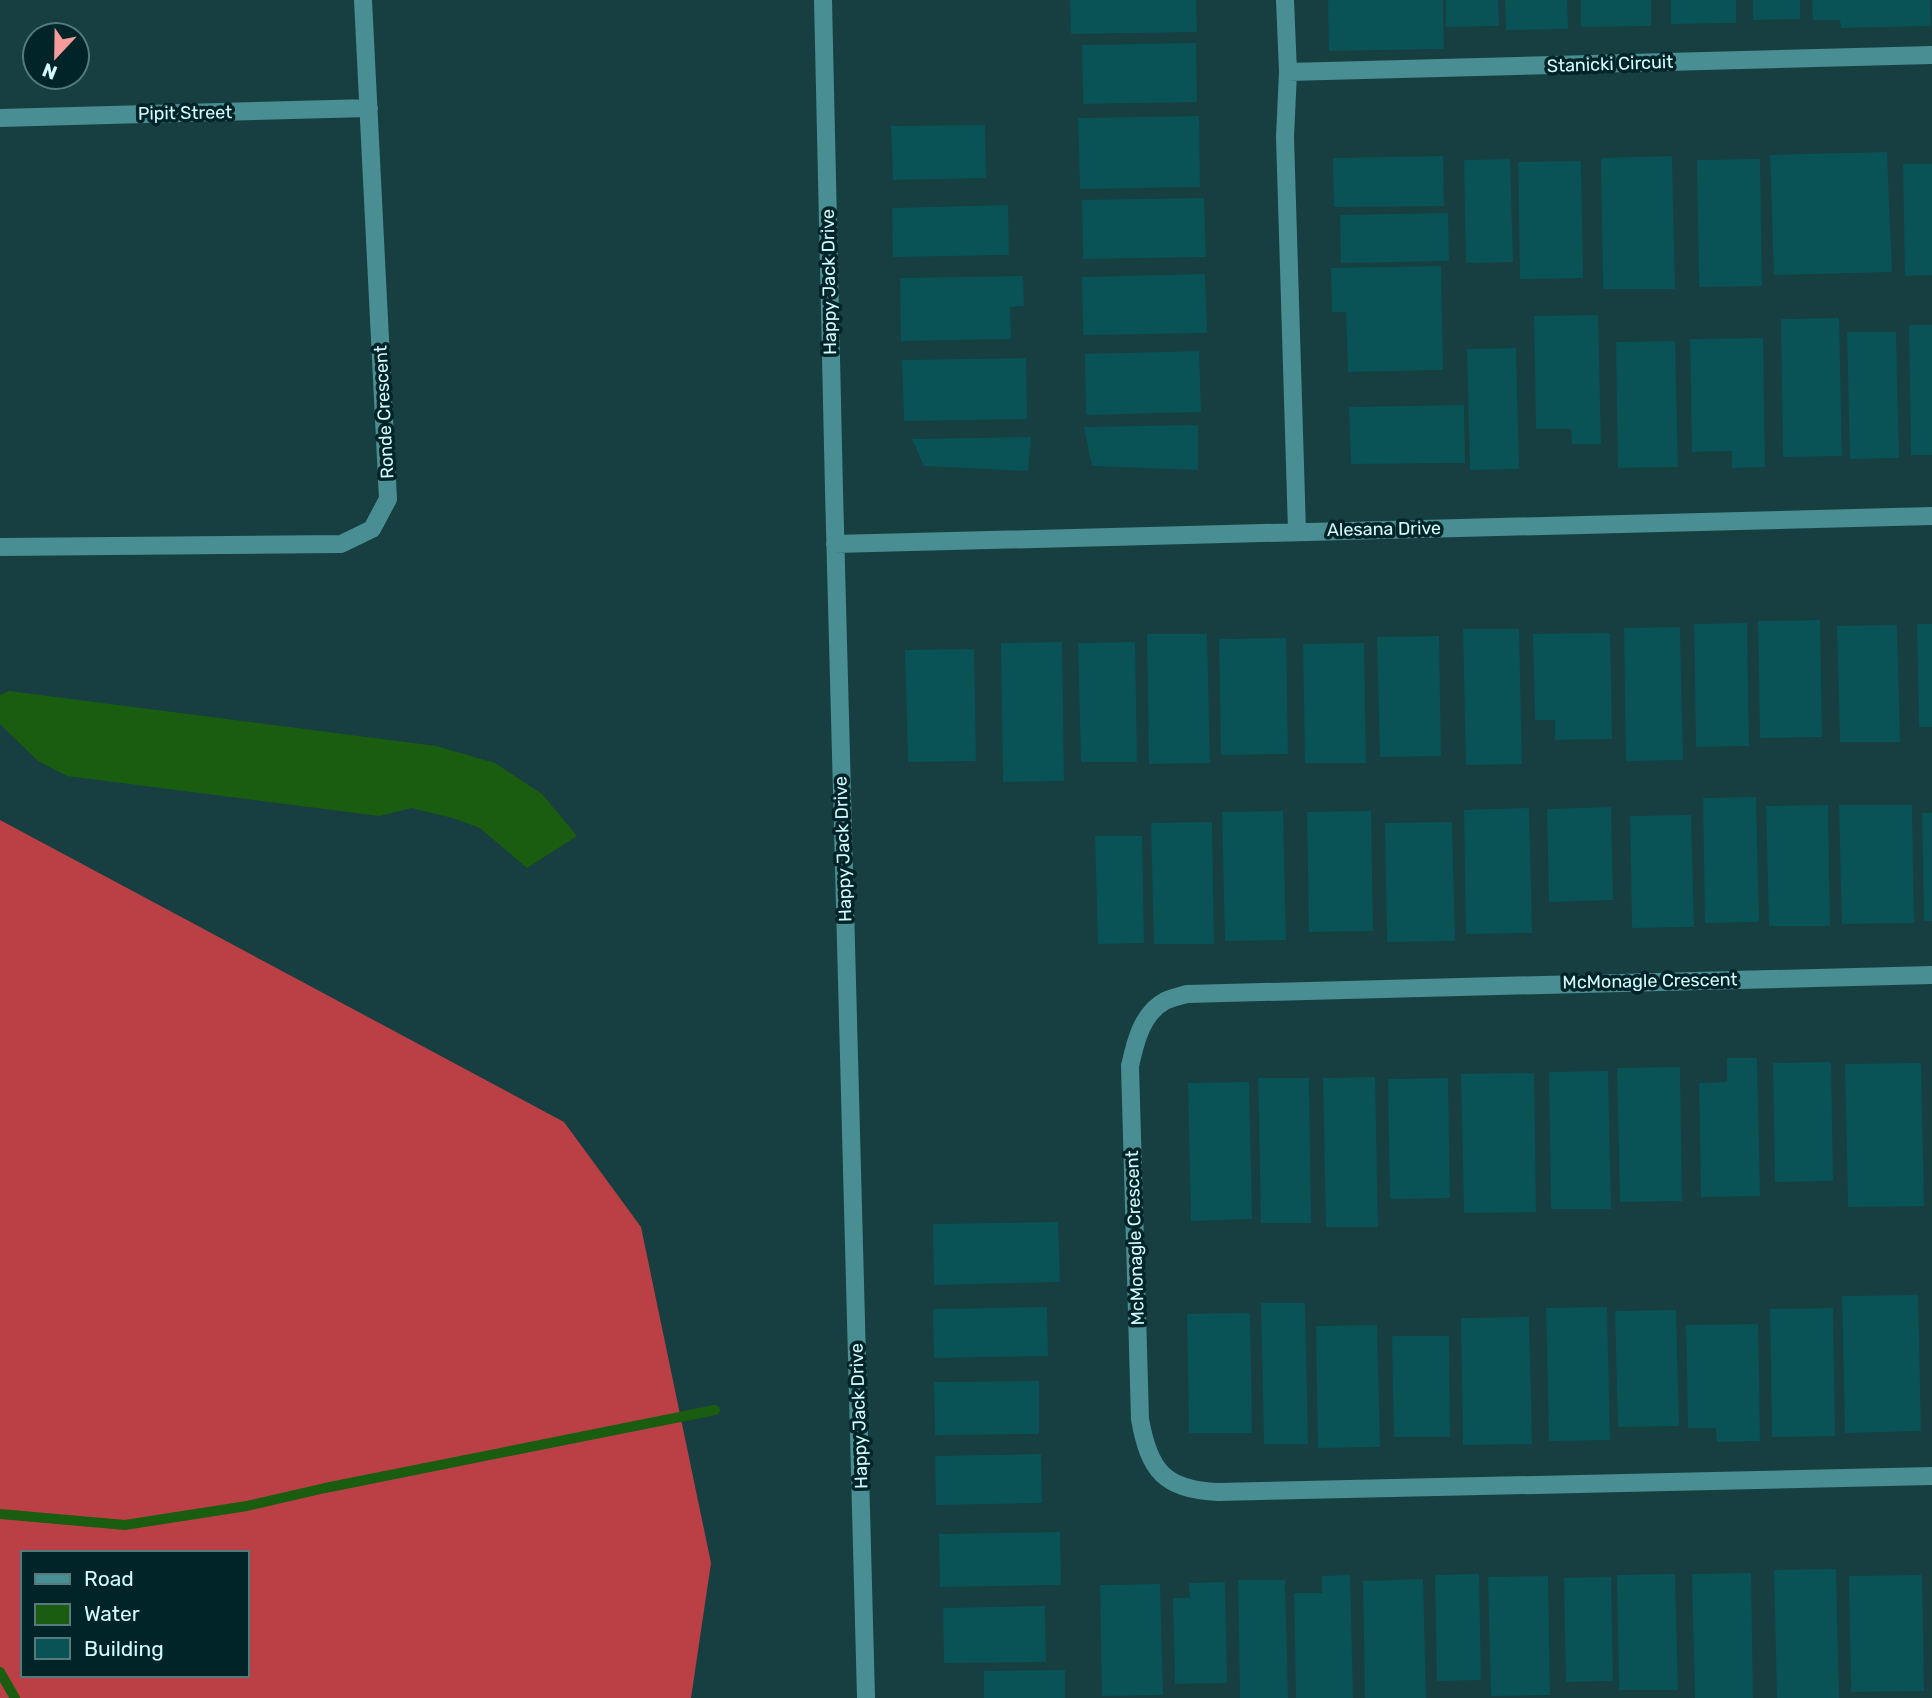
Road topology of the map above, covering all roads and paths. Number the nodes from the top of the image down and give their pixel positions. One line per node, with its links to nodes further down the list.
1 (363, 0): 6 (street, Ronde Crescent)
2 (823, 0): 10 (street, Happy Jack Drive)
3 (1285, 0): 5 (street)
4 (1932, 55): 5 (street, Stanicki Circuit)
5 (1288, 72): 9 (street)
6 (369, 108): 7 (street, Pipit Street); 11 (street, Ronde Crescent)
7 (0, 118)
8 (1932, 516): 9 (street, Alesana Drive)
9 (1297, 530): 10 (street, Alesana Drive)
10 (835, 544): 14 (street, Happy Jack Drive)
11 (0, 547)
12 (1932, 975): 13 (street, McMonagle Crescent)
13 (1932, 1476)
14 (866, 1698)

